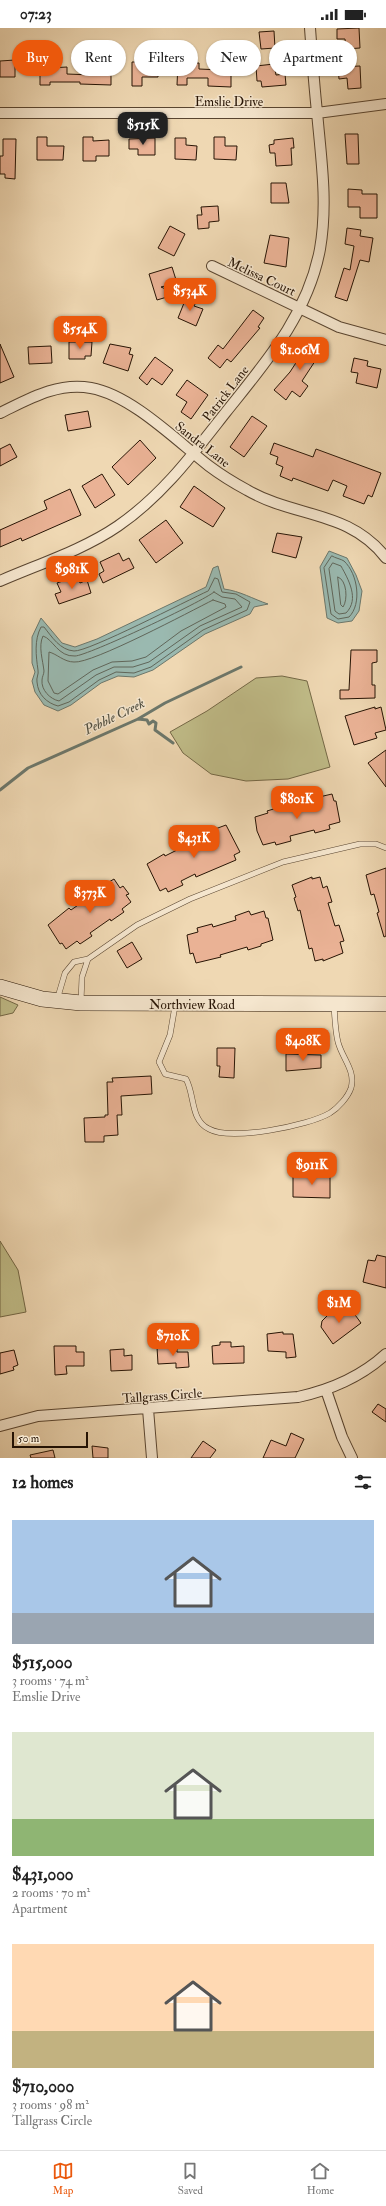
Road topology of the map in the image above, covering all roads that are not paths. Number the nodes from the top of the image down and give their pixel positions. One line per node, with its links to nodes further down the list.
1 (310, 28): 4 (street, Patrick Lane)
2 (386, 104): 4 (street, Emslie Drive)
3 (0, 112): 4 (street, Emslie Drive)
4 (317, 113): 6 (street, Patrick Lane)
5 (212, 266): 6 (street, Melissa Court)
6 (301, 308): 7 (street, Melissa Court); 9 (street, Patrick Lane)
7 (386, 340)
8 (0, 413): 9 (street, Sandra Lane)
9 (194, 453): 10 (street, Sandra Lane); 11 (street, Patrick Lane)
10 (386, 558)
11 (0, 581)
12 (386, 848): 13 (lane)
13 (88, 959): 15 (lane); 16 (lane)
14 (0, 987): 15 (street, Northview Road)
15 (56, 1001): 16 (street, Northview Road)
16 (81, 1003): 19 (street, Northview Road)
17 (334, 1004): 18 (street, Northview Road); 19 (street, Northview Road); 19 (lane)
18 (386, 1004)
19 (175, 1005)
20 (386, 1354): 21 (street, Tallgrass Circle)
21 (326, 1390): 22 (street, Tallgrass Circle); 25 (street)
22 (148, 1409): 23 (street, Tallgrass Circle); 24 (street)
23 (0, 1426)
24 (152, 1458)
25 (352, 1458)

